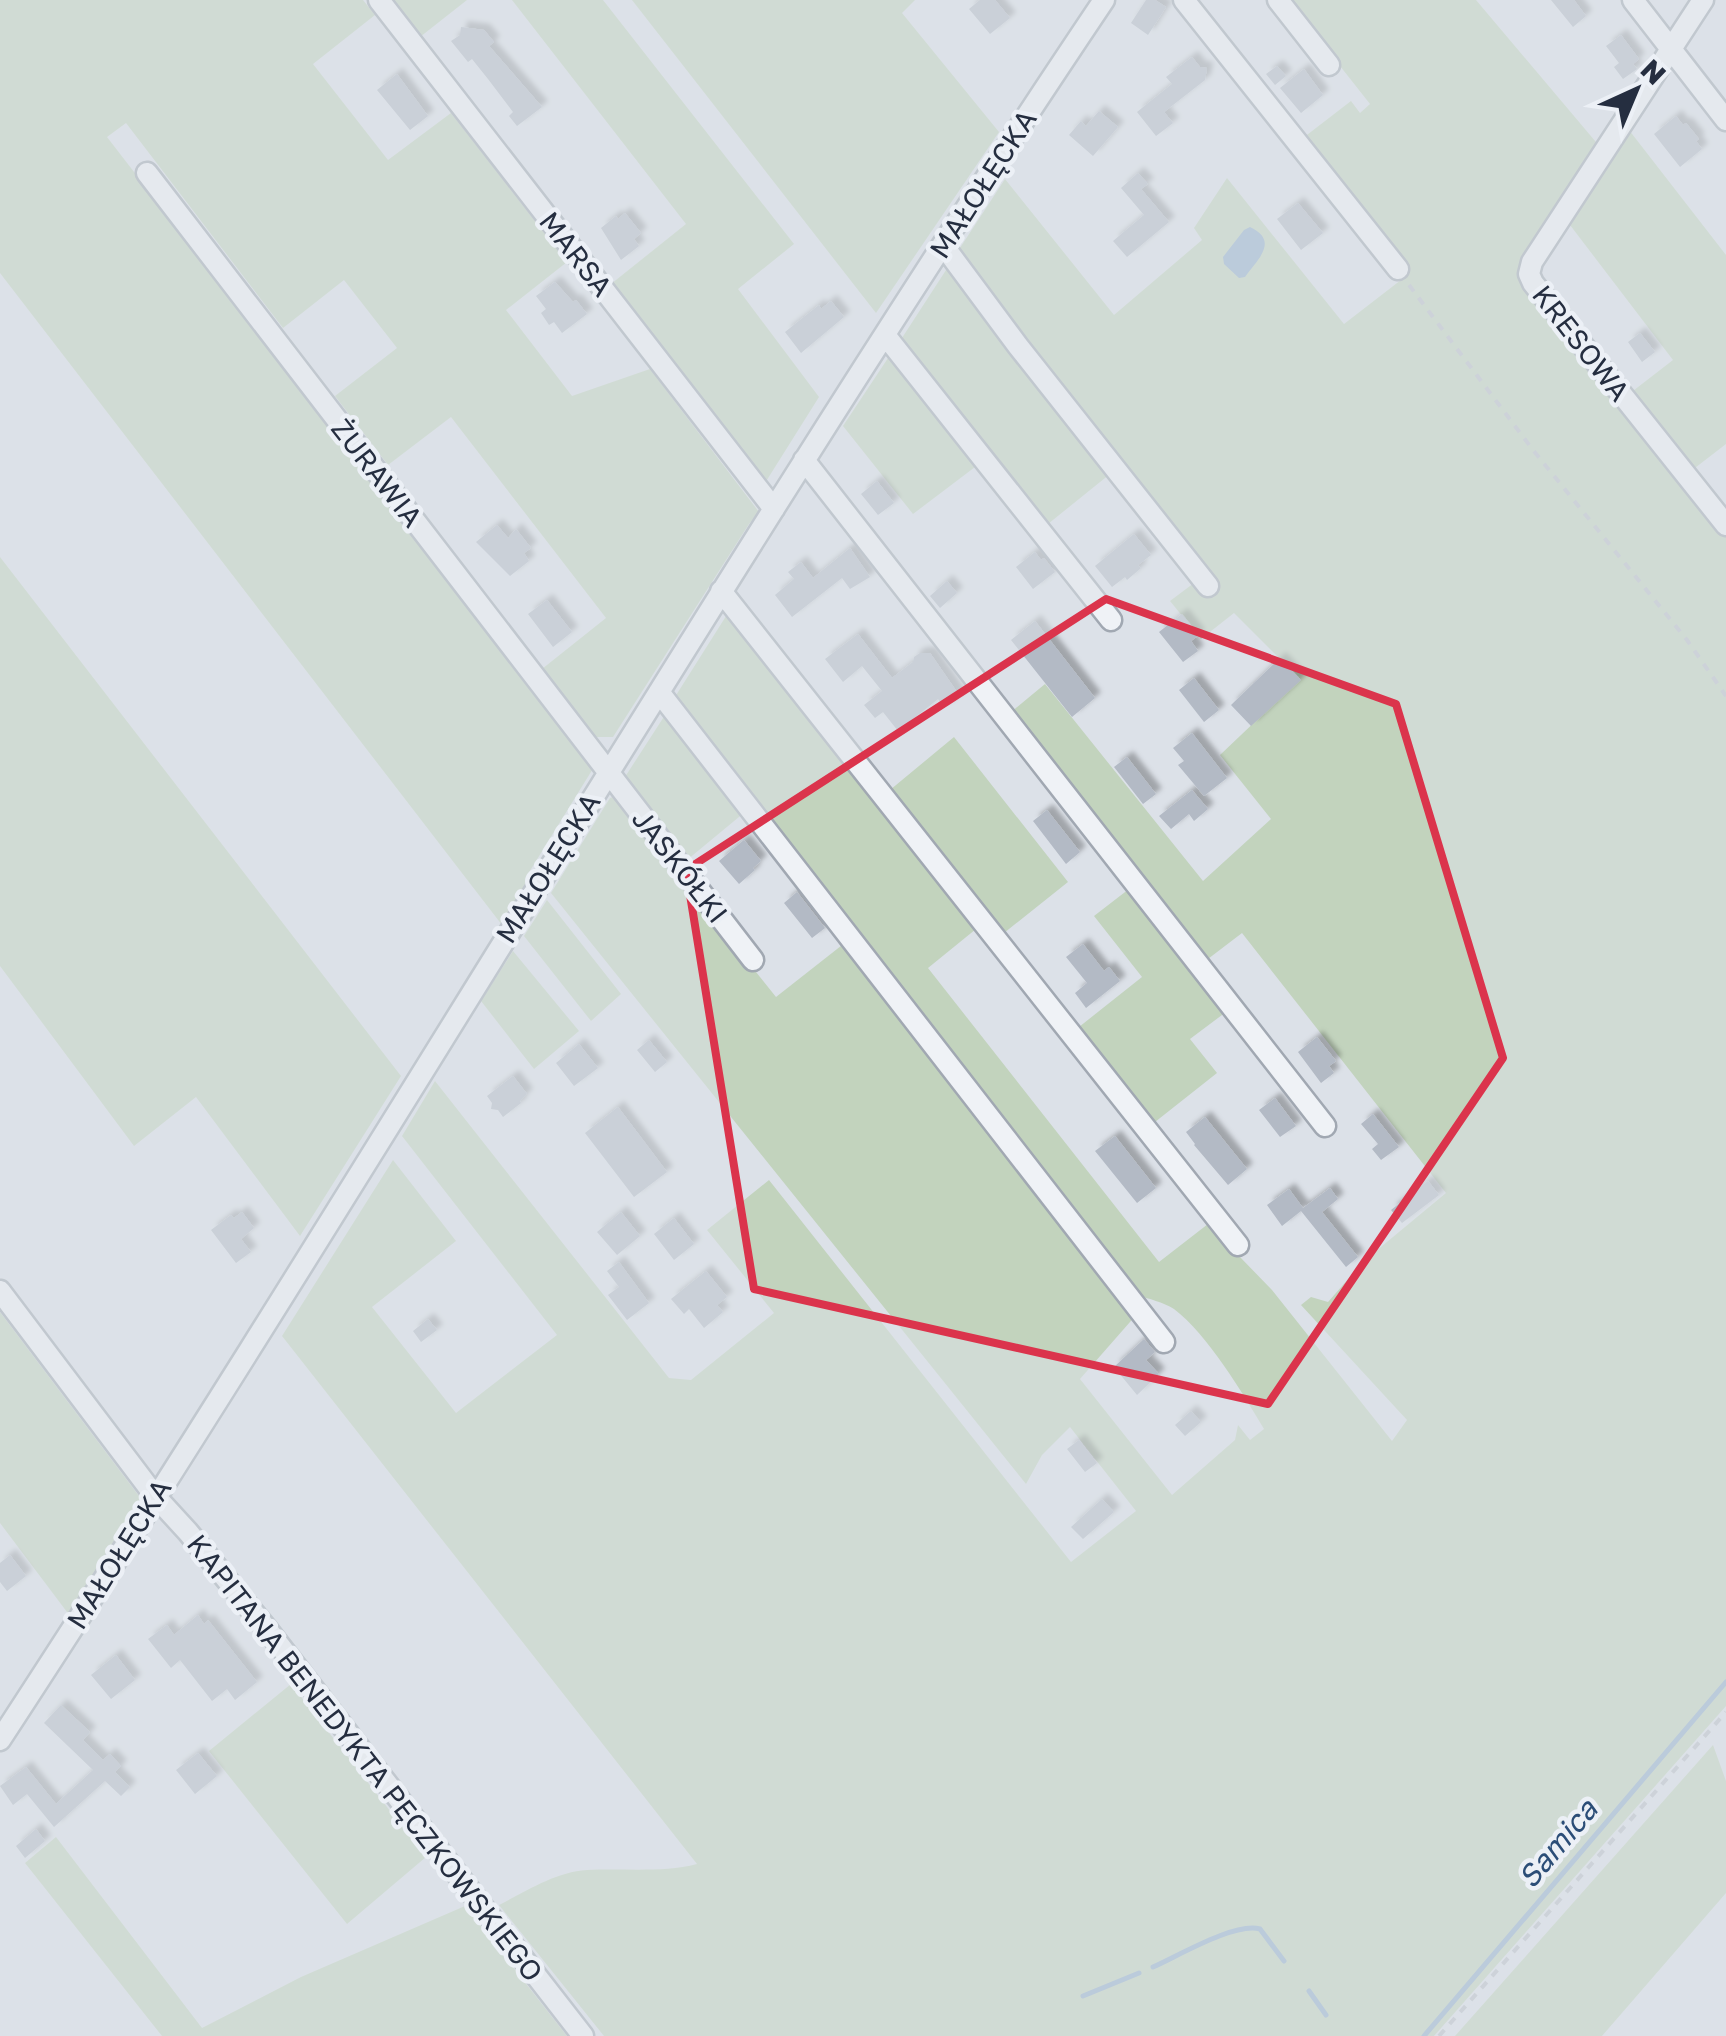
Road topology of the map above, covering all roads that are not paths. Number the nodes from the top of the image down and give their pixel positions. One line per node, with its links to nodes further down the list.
1 (379, 0): 15 (street, MARSA)
2 (1104, 0): 11 (street, MAŁOŁĘCKA)
3 (1184, 0): 12 (street)
4 (1278, 0): 8 (street)
5 (1633, 0): 7 (street)
6 (1703, 0): 7 (street, KRESOWA)
7 (1671, 50): 9 (street); 16 (street, KRESOWA)
8 (1329, 64)
9 (1726, 120)
10 (147, 173): 21 (street, ŻURAWIA)
11 (942, 245): 13 (street, MAŁOŁĘCKA); 17 (street)
12 (1398, 269)
13 (885, 335): 14 (street, MAŁOŁĘCKA); 19 (street)
14 (804, 460): 15 (street, MAŁOŁĘCKA); 23 (street)
15 (774, 508): 18 (street, MAŁOŁĘCKA)
16 (1726, 525)
17 (1208, 586)
18 (721, 591): 20 (street, MAŁOŁĘCKA); 24 (street)
19 (1111, 620)
20 (658, 692): 21 (street, MAŁOŁĘCKA); 26 (street)
21 (607, 772): 22 (street, JASKÓŁKI); 27 (street, MAŁOŁĘCKA)
22 (752, 960)
23 (1324, 1126)
24 (1238, 1245)
25 (0, 1290): 27 (street, KAPITANA BENEDYKTA PĘCZKOWSKIEGO)
26 (1164, 1342)
27 (156, 1496): 28 (street, MAŁOŁĘCKA); 29 (street, KAPITANA BENEDYKTA PĘCZKOWSKIEGO)
28 (0, 1740)
29 (583, 2036)

